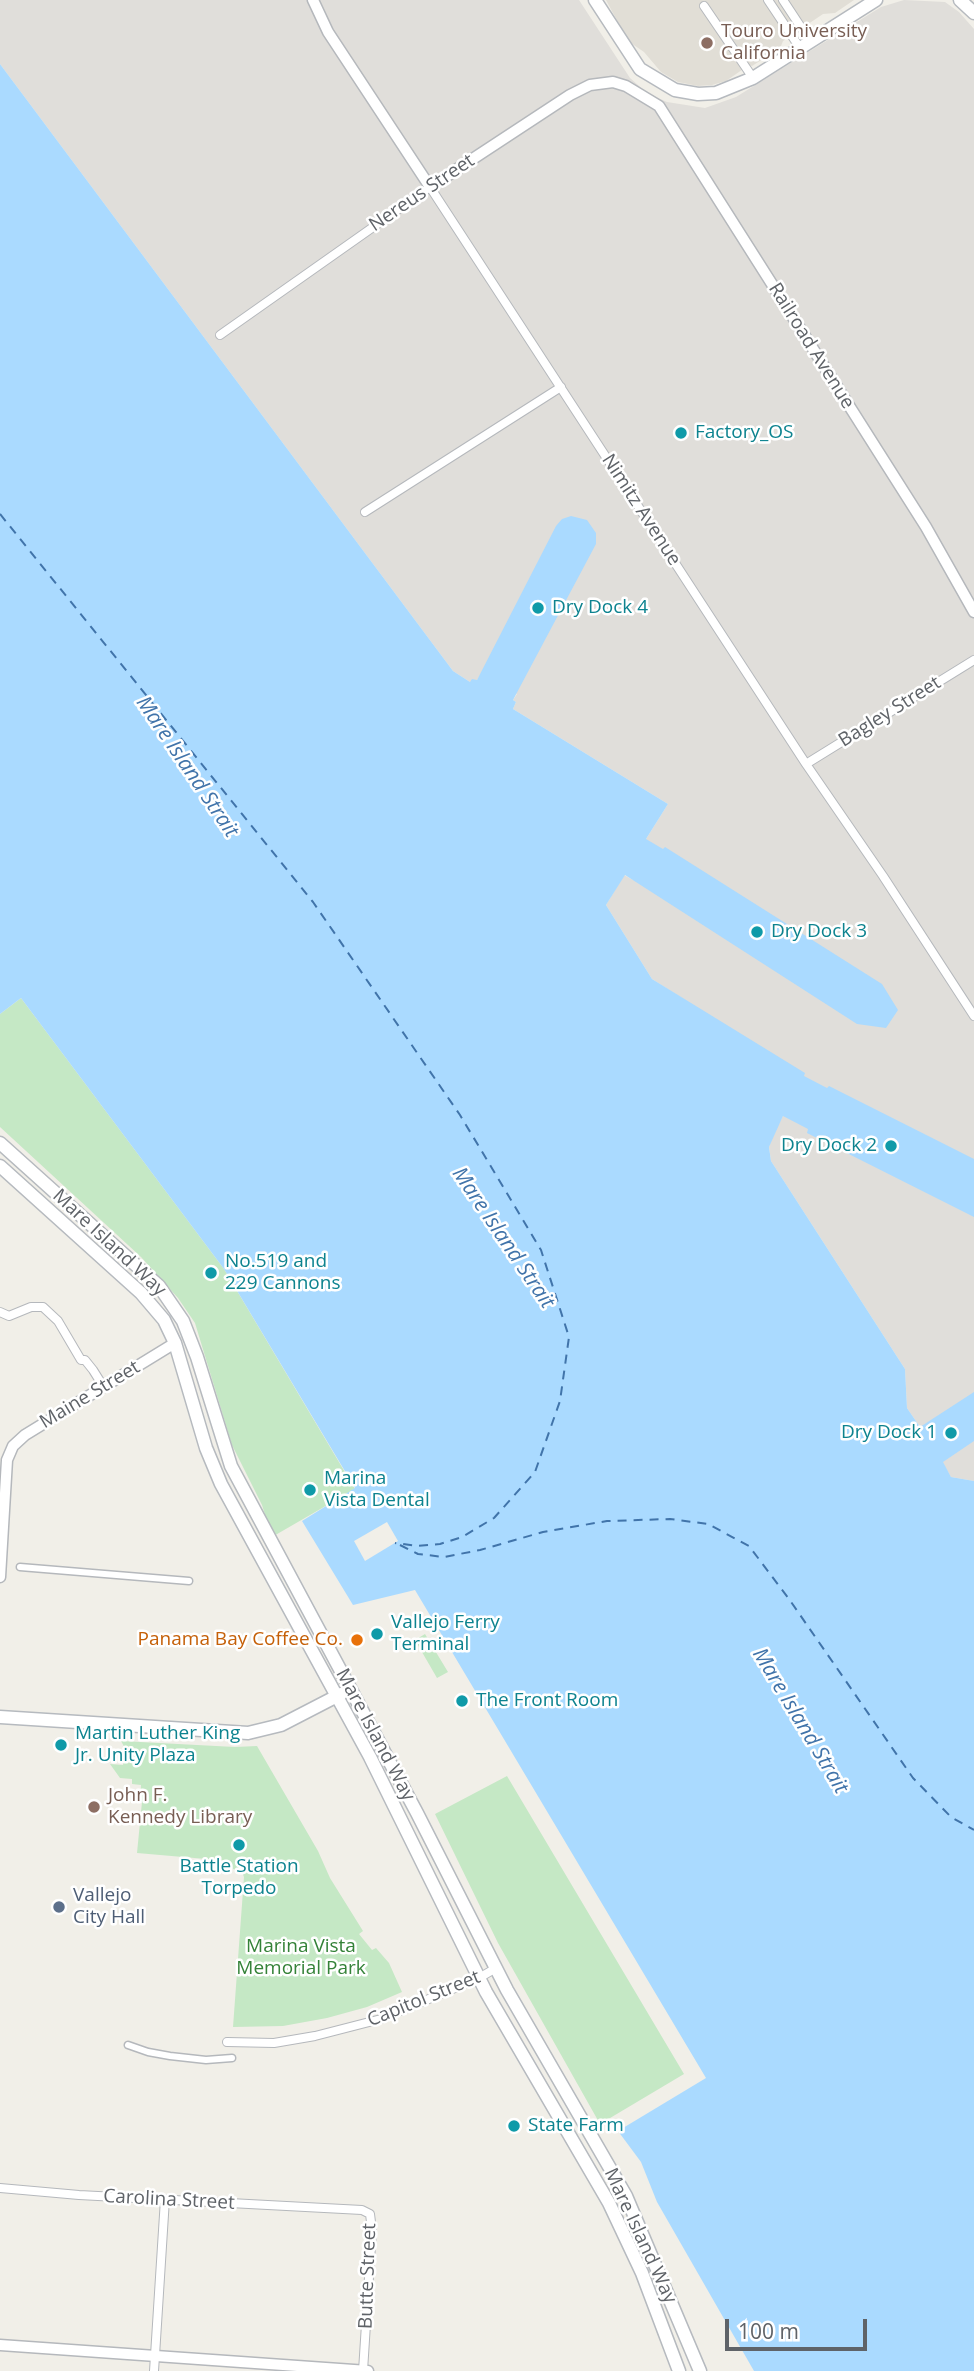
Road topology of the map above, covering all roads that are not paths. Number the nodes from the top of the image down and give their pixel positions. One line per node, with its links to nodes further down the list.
1 (313, 0): 12 (street, Nimitz Avenue)
2 (595, 0): 10 (main road)
3 (768, 0): 9 (street)
4 (783, 0): 9 (street)
5 (876, 0): 9 (main road)
6 (960, 0): 8 (main road)
7 (704, 6): 10 (street)
8 (974, 13)
9 (805, 45): 10 (main road)
10 (753, 78)
11 (636, 91): 12 (street, Nereus Street); 16 (street, Railroad Avenue)
12 (430, 187): 13 (street, Nereus Street); 14 (street, Nimitz Avenue)
13 (220, 335)
14 (561, 387): 15 (street); 18 (street, Nimitz Avenue)
15 (365, 512)
16 (974, 612)
17 (974, 660): 18 (street, Bagley Street)
18 (806, 764): 19 (street, Nimitz Avenue)
19 (973, 1013)
20 (0, 1143): 23 (main road, Mare Island Way)
21 (0, 1166): 24 (main road, Mare Island Way)
22 (0, 1312): 25 (street)
23 (189, 1335): 24 (main road, Maine Street); 30 (main road, Mare Island Way)
24 (175, 1343): 25 (street, Maine Street); 31 (main road, Mare Island Way)
25 (103, 1386): 26 (street, Maine Street)
26 (4, 1460): 28 (street)
27 (20, 1567): 29 (street)
28 (0, 1577)
29 (189, 1581)
30 (350, 1688): 31 (main road); 33 (main road, Mare Island Way)
31 (336, 1697): 32 (main road); 34 (main road, Mare Island Way)
32 (0, 1717)
33 (496, 1968): 34 (street, Capitol Street); 43 (main road, Mare Island Way)
34 (479, 1978): 35 (street, Capitol Street); 46 (main road, Mare Island Way)
35 (227, 2042)
36 (128, 2045): 37 (street)
37 (232, 2058)
38 (0, 2188): 39 (street, Carolina Street)
39 (165, 2199): 40 (street, Carolina Street); 42 (street)
40 (338, 2209): 45 (street, Butte Street)
41 (0, 2345): 42 (street)
42 (156, 2355): 44 (street); 45 (street)
43 (698, 2366): 46 (street)
44 (155, 2371)
45 (366, 2371)
46 (678, 2371)

